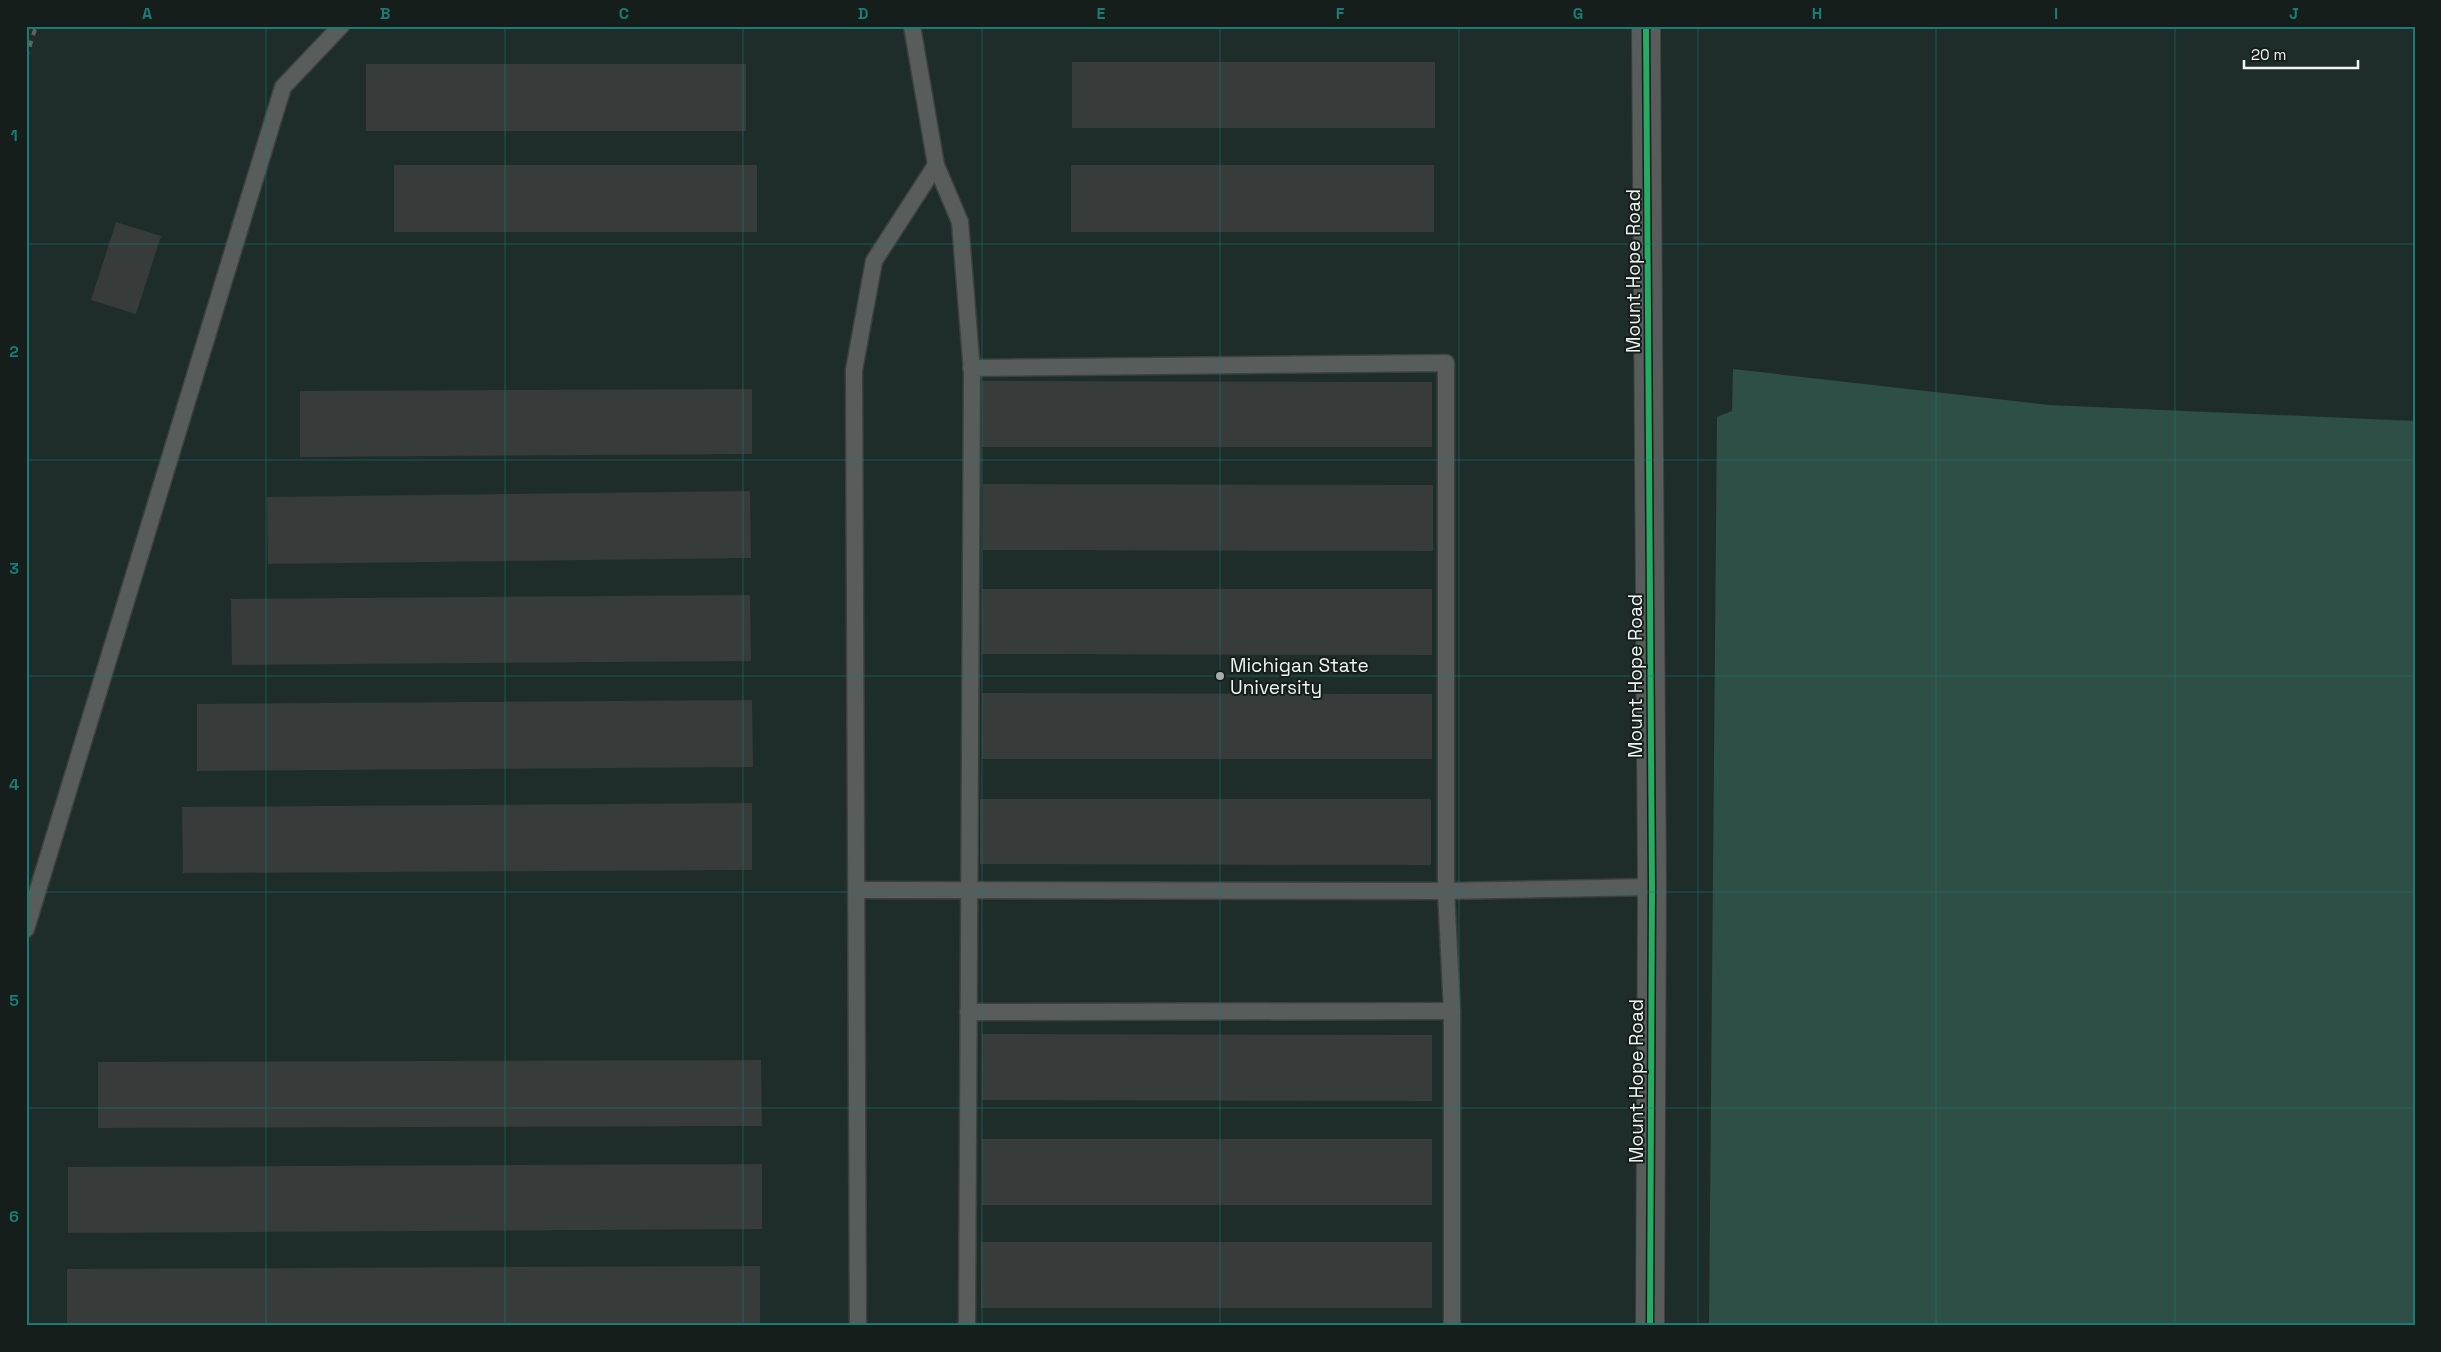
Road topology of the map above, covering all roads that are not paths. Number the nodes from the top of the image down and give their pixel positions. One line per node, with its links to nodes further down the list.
1 (341, 26): 10 (lane)
2 (912, 26): 4 (lane)
3 (1646, 26): 6 (street, Mount Hope Road)
4 (936, 165): 5 (lane); 7 (lane)
5 (971, 368): 8 (lane); 9 (lane)
6 (1652, 887): 9 (lane); 16 (street, Mount Hope Road)
7 (857, 890): 8 (lane); 13 (lane)
8 (968, 891): 9 (lane); 12 (lane)
9 (1446, 891): 11 (lane)
10 (26, 930)
11 (1452, 1011): 12 (lane); 15 (lane)
12 (968, 1012): 14 (lane)
13 (858, 1326)
14 (967, 1326)
15 (1452, 1326)
16 (1650, 1326)

